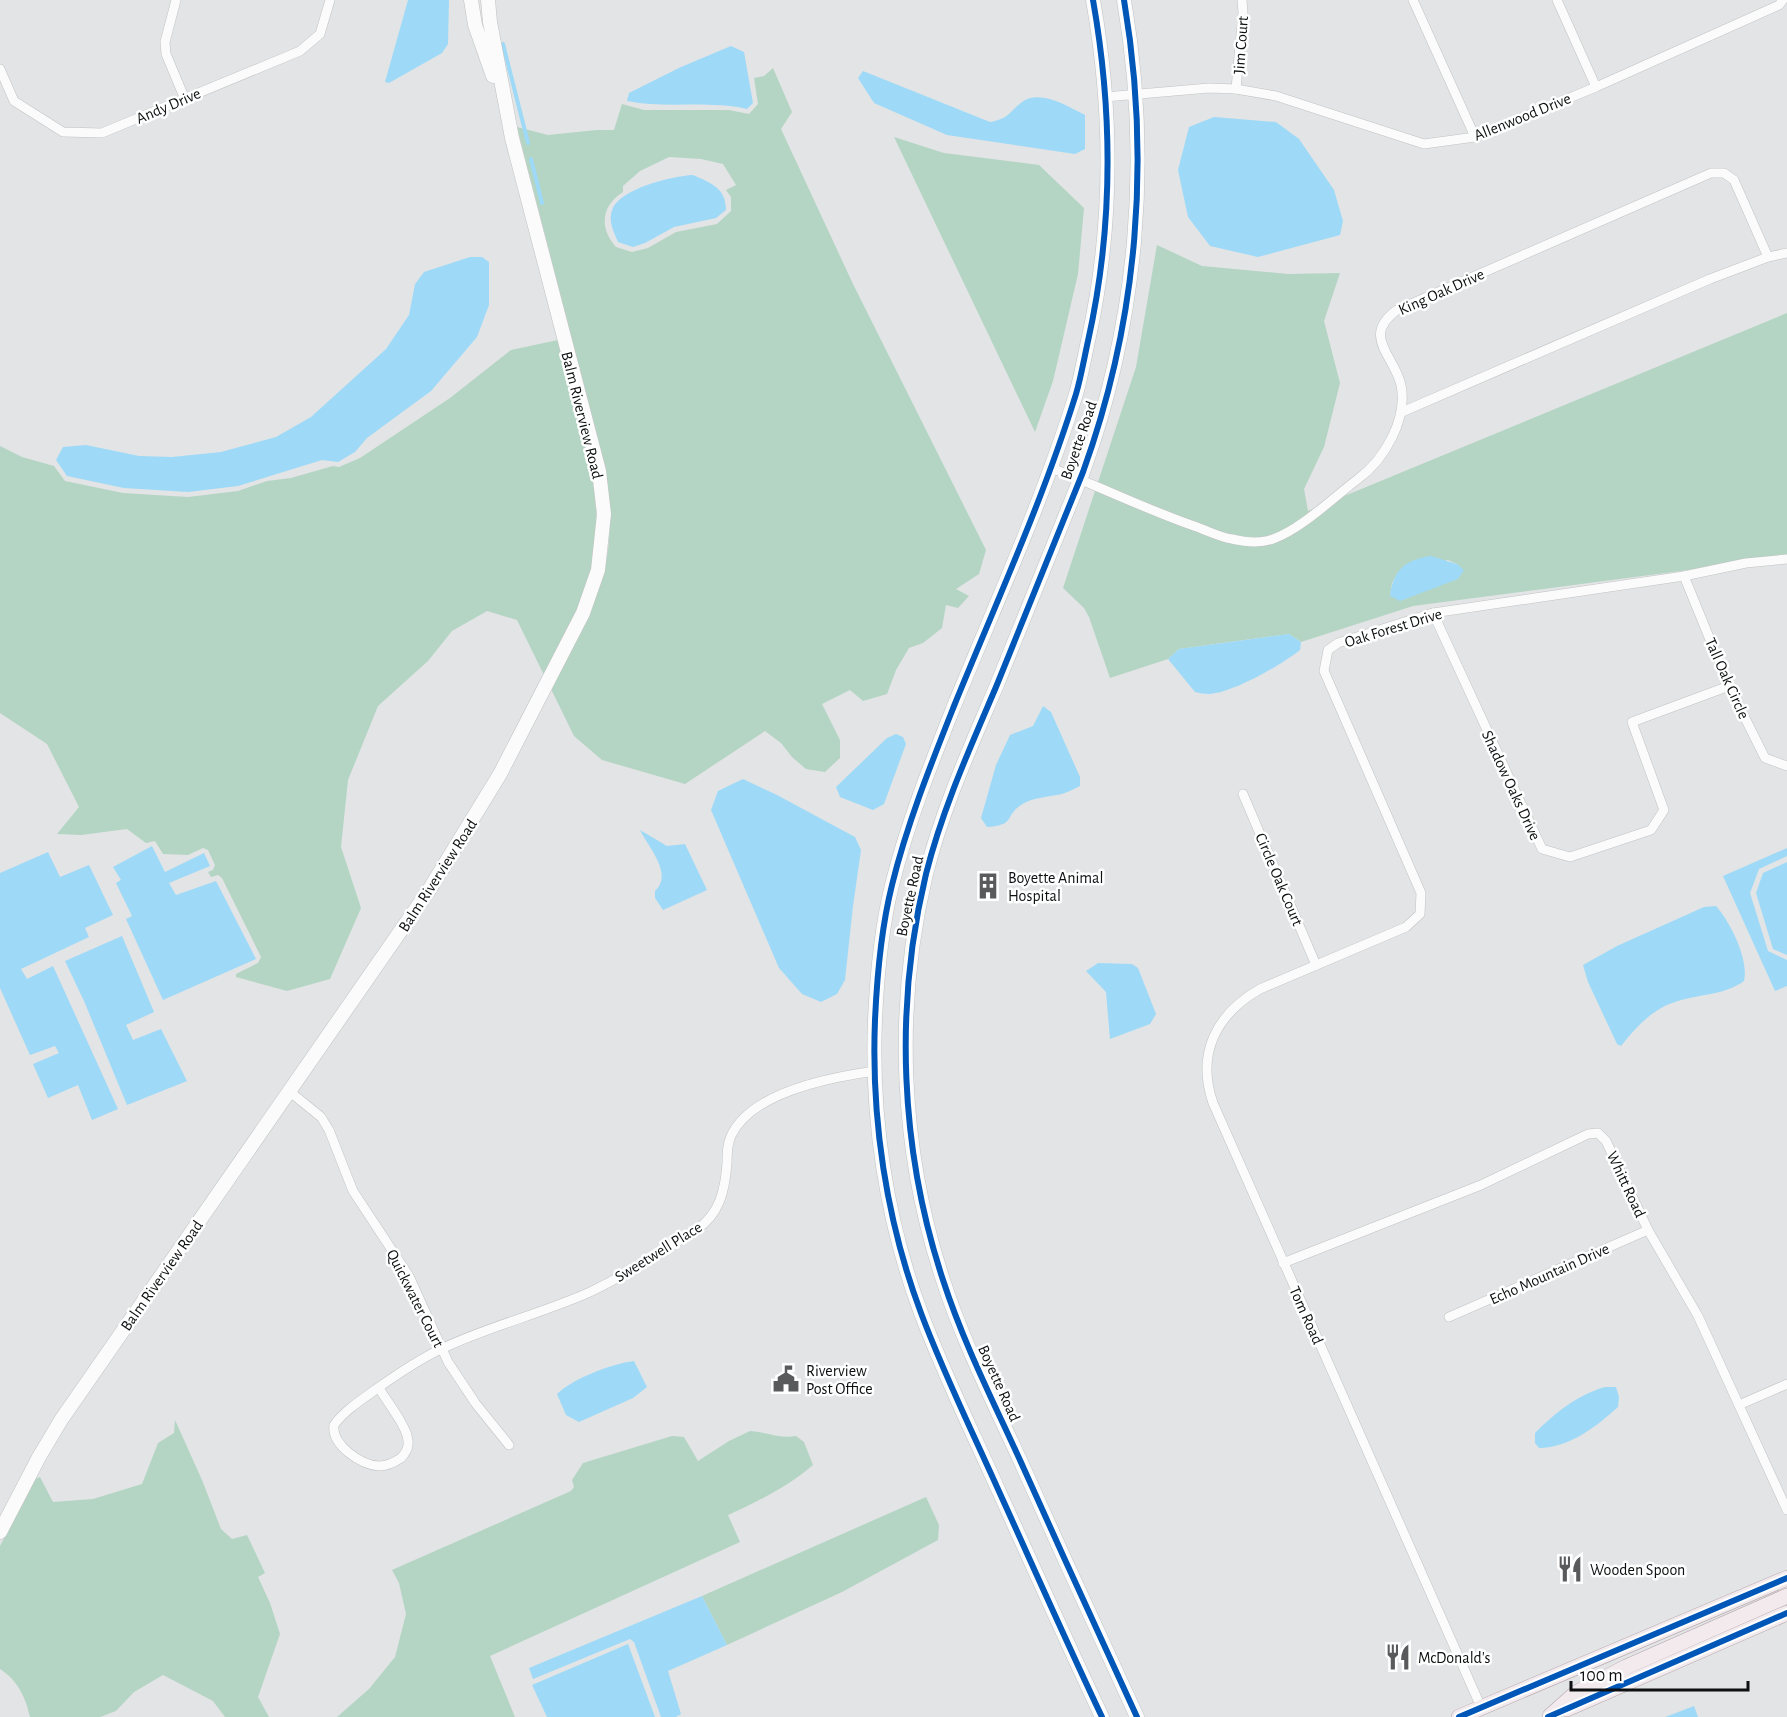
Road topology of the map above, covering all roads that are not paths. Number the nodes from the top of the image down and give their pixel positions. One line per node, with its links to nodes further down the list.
1 (176, 0): 15 (street)
2 (330, 0): 15 (street, Andy Drive)
3 (471, 0): 18 (main road, Balm Riverview Road)
4 (488, 0): 18 (main road, Balm Riverview Road)
5 (1093, 0): 16 (main road, Boyette Road)
6 (1124, 0): 14 (main road, Boyette Road)
7 (1242, 0): 13 (street, Jim Court)
8 (1413, 0): 17 (street)
9 (1557, 0): 12 (street)
10 (1783, 0): 12 (street, Allenwood Drive)
11 (0, 69): 15 (street, Andy Drive)
12 (1596, 87): 17 (street, Allenwood Drive)
13 (1236, 89): 14 (street, Allenwood Drive); 17 (street, Allenwood Drive)
14 (1137, 94): 16 (street, Allenwood Drive); 23 (main road, Boyette Road)
15 (184, 97)
16 (1105, 97): 22 (main road, Boyette Road)
17 (1475, 137)
18 (512, 138): 32 (main road, Balm Riverview Road)
19 (1787, 253): 20 (street)
20 (1768, 257): 21 (street); 21 (street, King Oak Drive)
21 (1401, 412): 23 (street, King Oak Drive)
22 (1051, 468): 23 (street, King Oak Drive); 31 (main road, Boyette Road)
23 (1080, 479): 49 (main road, Boyette Road)
24 (1787, 559): 25 (street, Oak Forest Drive)
25 (1684, 576): 26 (street, Oak Forest Drive); 27 (street, Tall Oak Circle)
26 (1433, 613): 27 (street, Shadow Oaks Drive); 30 (street, Oak Forest Drive)
27 (1729, 686): 28 (street, Tall Oak Circle)
28 (1787, 766)
29 (1244, 794): 30 (street, Circle Oak Court)
30 (1316, 965): 34 (street, Tom Road)
31 (875, 1071): 36 (street, Sweetwell Place); 48 (main road, Boyette Road)
32 (289, 1091): 36 (street, Quickwater Court); 42 (main road, Balm Riverview Road)
33 (1648, 1230): 34 (street, Whitt Road); 35 (street, Echo Mountain Drive); 39 (street, Whitt Road)
34 (1283, 1263): 46 (street, Tom Road)
35 (1449, 1317)
36 (442, 1349): 38 (street, Sweetwell Place); 40 (street, Quickwater Court)
37 (1787, 1384): 39 (street)
38 (379, 1388): 38 (street, Sweetwell Place)
39 (1739, 1405): 41 (street, Whitt Road)
40 (509, 1445)
41 (1787, 1510)
42 (0, 1532)
43 (1787, 1578): 46 (main road)
44 (1787, 1596): 47 (main road)
45 (1787, 1613): 47 (main road)
46 (1481, 1707): 50 (main road)
47 (1549, 1716)
48 (1102, 1717)
49 (1137, 1717)
50 (1459, 1717)

